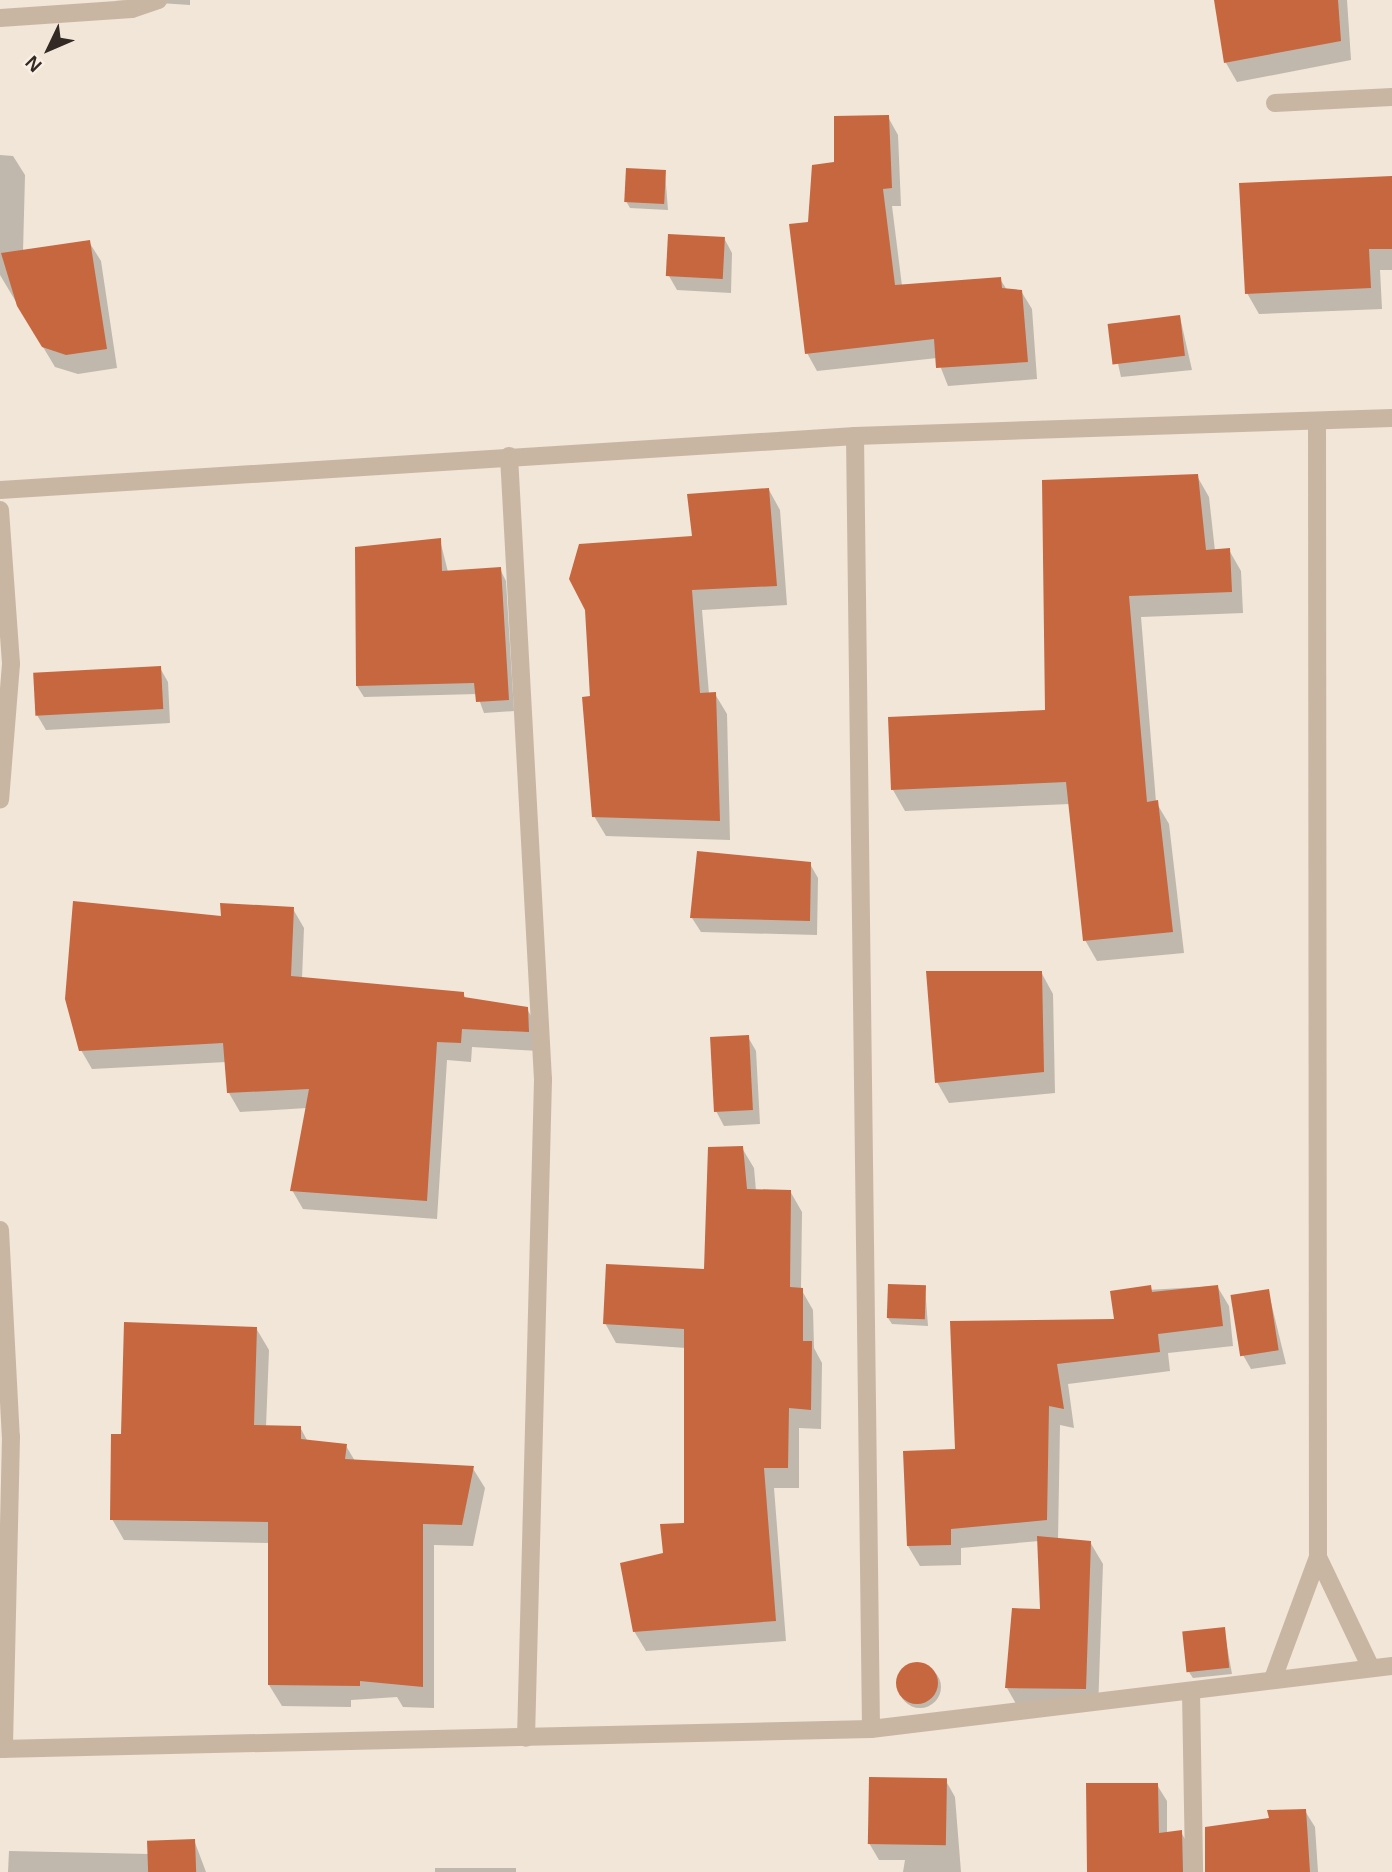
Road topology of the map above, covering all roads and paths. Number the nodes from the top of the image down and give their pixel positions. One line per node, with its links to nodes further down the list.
1 (158, 0): 2 (street)
2 (0, 18)
3 (1392, 97): 4 (street)
4 (1275, 103)
5 (1392, 418): 6 (street)
6 (1317, 422): 7 (street); 13 (street)
7 (855, 436): 8 (street); 18 (street)
8 (509, 456): 9 (street); 19 (street)
9 (0, 490)
10 (0, 510): 11 (street)
11 (0, 800)
12 (0, 1230): 20 (street)
13 (1318, 1558): 14 (street); 16 (street)
14 (1370, 1666): 15 (street); 16 (street)
15 (1392, 1666)
16 (1275, 1676): 17 (street)
17 (1191, 1692): 18 (street); 21 (street)
18 (871, 1729): 19 (street)
19 (526, 1738): 20 (street)
20 (2, 1749)
21 (1194, 1872)

